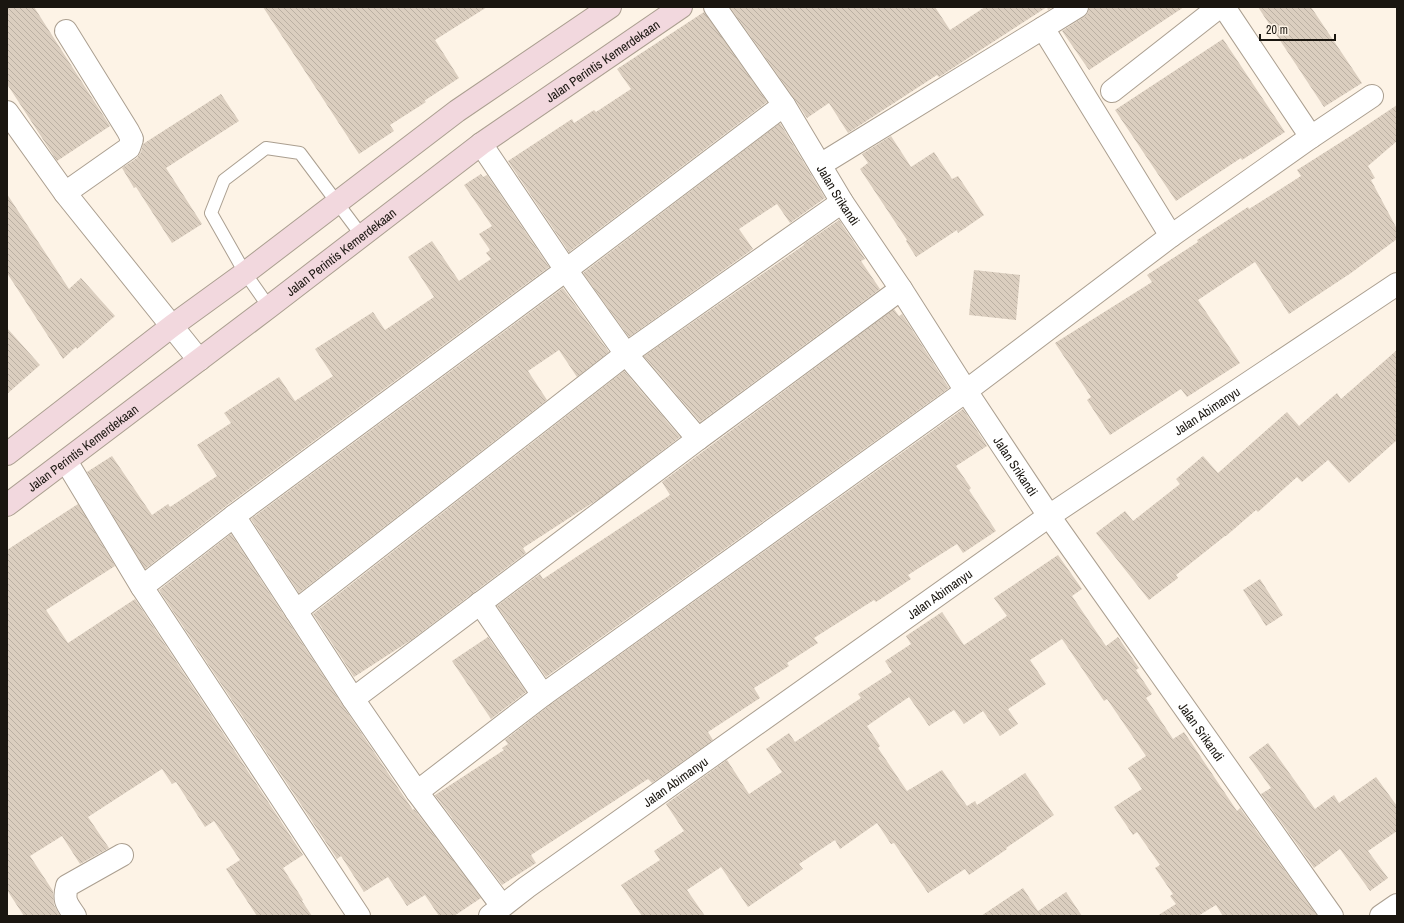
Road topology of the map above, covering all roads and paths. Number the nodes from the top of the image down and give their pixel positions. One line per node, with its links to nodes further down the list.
1 (610, 7): 18 (main road)
2 (681, 7): 14 (main road, Jalan Perintis Kemerdekaan)
3 (715, 7): 11 (street, Jalan Srikandi)
4 (1077, 7): 7 (street)
5 (1219, 7): 9 (street)
6 (1224, 7): 13 (street)
7 (1043, 28): 15 (street); 20 (street)
8 (66, 31): 16 (street)
9 (1112, 90)
10 (1372, 96): 13 (street)
11 (784, 105): 15 (street, Jalan Srikandi); 21 (street)
12 (7, 112): 16 (street)
13 (1311, 137): 20 (street)
14 (481, 144): 19 (main road, Jalan Perintis Kemerdekaan); 21 (street)
15 (820, 165): 17 (street, Jalan Srikandi)
16 (66, 193): 26 (street)
17 (842, 202): 24 (street, Jalan Srikandi); 27 (street)
18 (337, 203): 19 (lane); 22 (main road); 22 (lane)
19 (362, 236): 25 (main road, Jalan Perintis Kemerdekaan)
20 (1171, 236): 29 (street)
21 (566, 270): 27 (street); 34 (street)
22 (245, 273): 25 (lane); 26 (main road)
23 (1397, 284): 35 (street, Jalan Abimanyu)
24 (901, 289): 29 (street, Jalan Srikandi); 30 (street)
25 (270, 307): 28 (main road, Jalan Perintis Kemerdekaan)
26 (172, 326): 28 (street); 31 (main road)
27 (626, 354): 30 (street); 38 (street)
28 (199, 360): 32 (main road, Jalan Perintis Kemerdekaan)
29 (966, 391): 35 (street, Jalan Srikandi); 39 (street)
30 (698, 439): 37 (street)
31 (7, 454)
32 (66, 461): 33 (main road, Jalan Perintis Kemerdekaan); 36 (street)
33 (7, 505)
34 (234, 516): 36 (street); 38 (street)
35 (1049, 516): 44 (street, Jalan Abimanyu); 47 (street, Jalan Srikandi)
36 (142, 587): 46 (street)
37 (480, 603): 39 (street); 40 (street)
38 (296, 611): 40 (street)
39 (543, 695): 41 (street)
40 (353, 699): 41 (street)
41 (417, 792): 44 (street)
42 (122, 855): 45 (street)
43 (1397, 905): 48 (street)
44 (496, 911)
45 (75, 916)
46 (359, 916)
47 (1332, 916)
48 (1381, 916)

